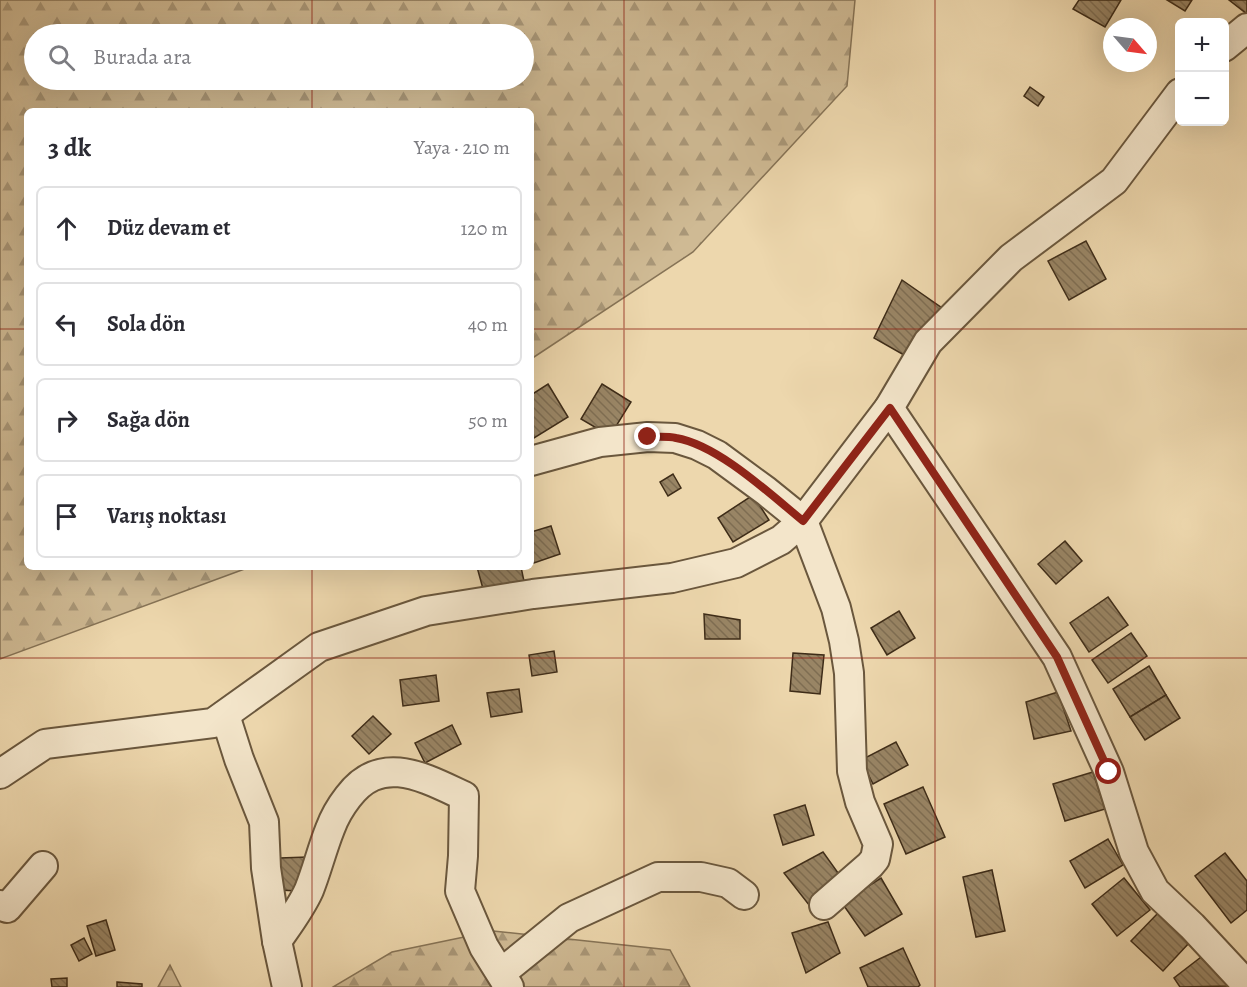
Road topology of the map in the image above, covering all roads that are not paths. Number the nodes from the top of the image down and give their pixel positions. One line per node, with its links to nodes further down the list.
1 (1247, 28): 2 (street)
2 (1229, 43)
3 (1175, 98): 4 (street)
4 (890, 408): 6 (street); 15 (street)
5 (534, 460): 6 (street)
6 (803, 521): 7 (street); 12 (street)
7 (225, 715): 8 (street); 13 (street)
8 (0, 774)
9 (43, 866): 11 (street)
10 (744, 895): 14 (street)
11 (0, 905)
12 (824, 905)
13 (277, 941): 14 (street); 16 (street)
14 (505, 980)
15 (1247, 985)
16 (287, 987)

